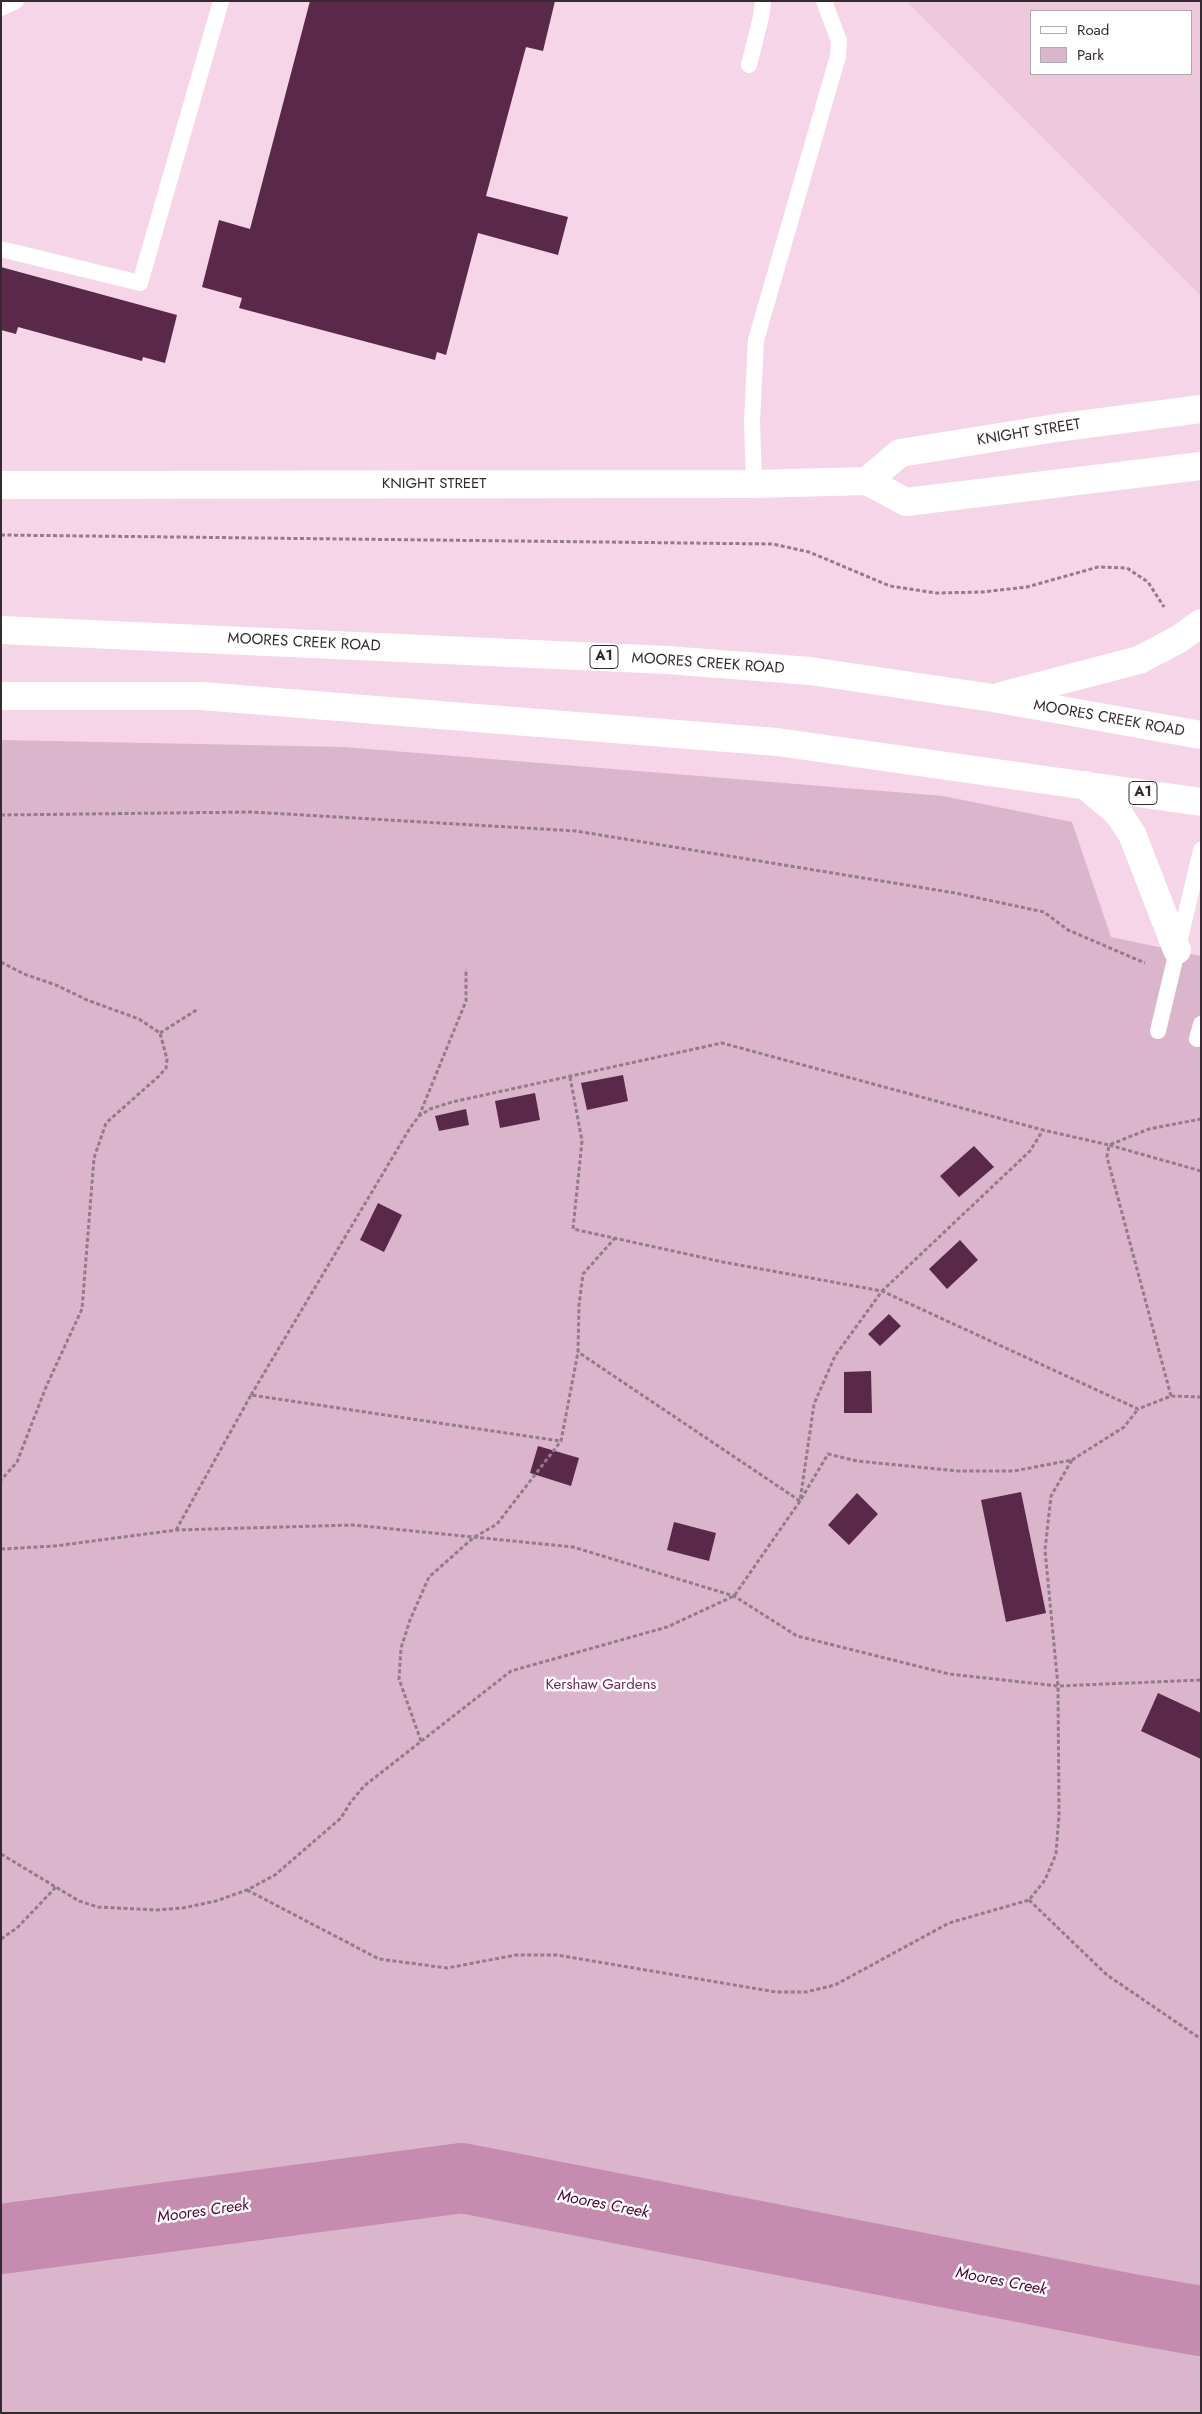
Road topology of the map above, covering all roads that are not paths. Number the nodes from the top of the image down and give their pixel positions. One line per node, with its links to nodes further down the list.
1 (16, 1): 5 (lane)
2 (221, 1): 7 (lane)
3 (763, 1): 6 (lane)
4 (824, 1): 11 (lane)
5 (1, 8)
6 (749, 64)
7 (1, 249)
8 (1201, 409): 10 (main road, KNIGHT STREET)
9 (1201, 466): 10 (main road)
10 (868, 481): 11 (main road, KNIGHT STREET)
11 (754, 484): 12 (main road, KNIGHT STREET)
12 (1, 485)
13 (1201, 623): 16 (main road)
14 (1, 630): 16 (main road, MOORES CREEK ROAD / A1)
15 (1, 696): 18 (main road, A1)
16 (992, 698): 17 (main road, MOORES CREEK ROAD / A1)
17 (1201, 735)
18 (1085, 785): 19 (main road, A1); 21 (main road)
19 (1201, 802)
20 (1201, 850): 21 (lane)
21 (1177, 950): 22 (lane)
22 (1158, 1031)

